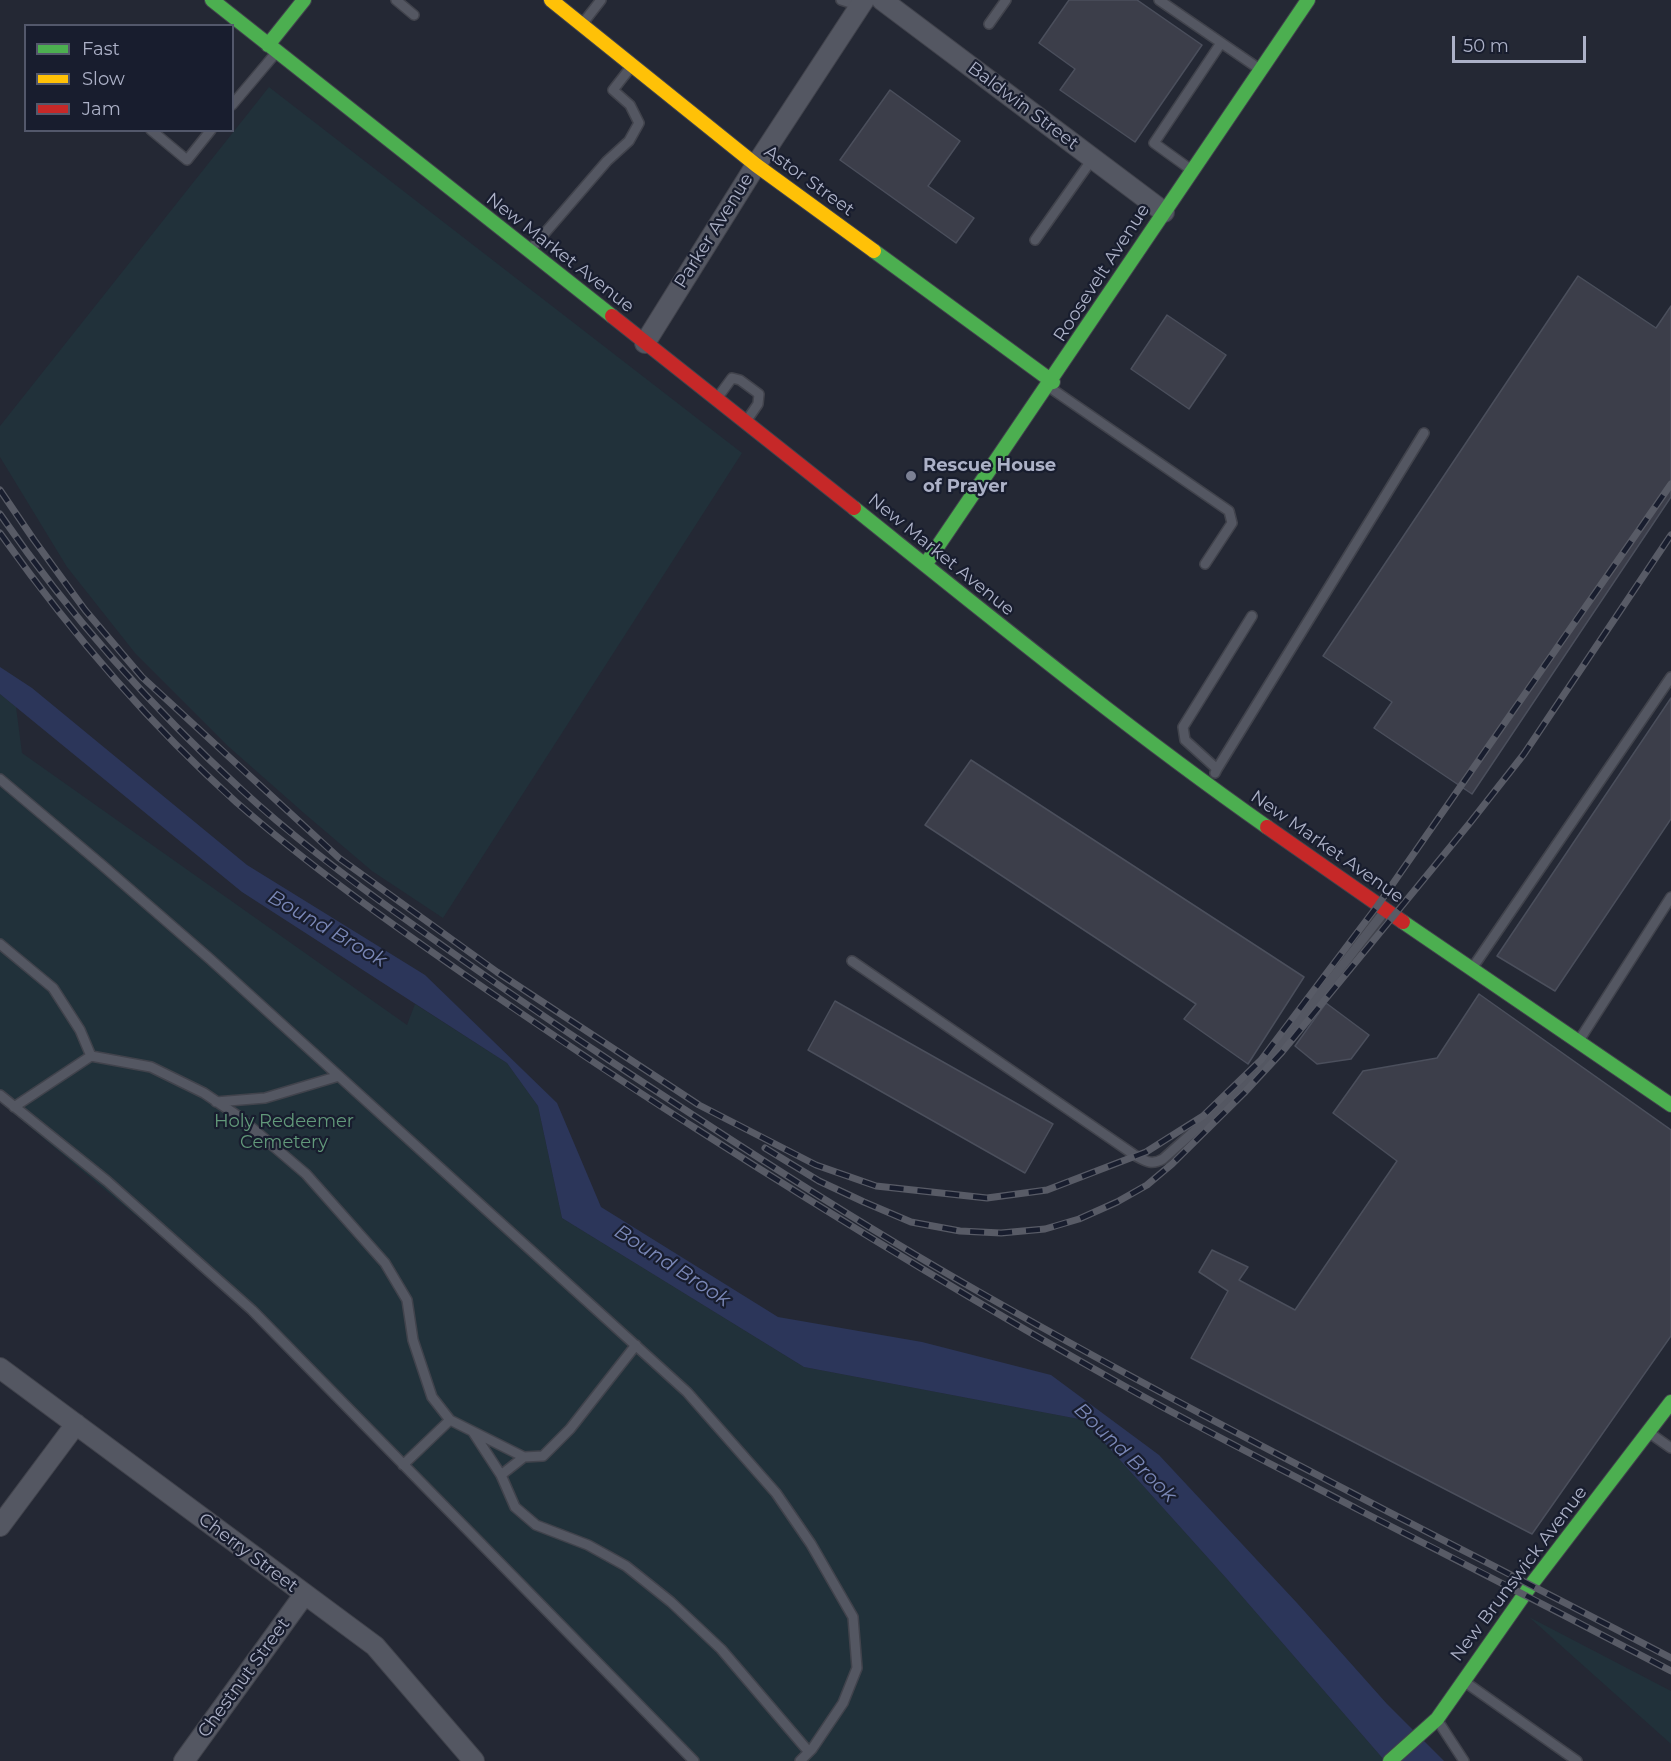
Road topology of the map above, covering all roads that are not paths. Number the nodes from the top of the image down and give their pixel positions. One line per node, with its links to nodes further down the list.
1 (212, 0): 16 (main road, New Market Avenue)
2 (304, 0): 16 (main road)
3 (396, 0): 12 (lane)
4 (551, 0): 14 (main road, Astor Street)
5 (601, 0): 14 (lane)
6 (841, 0): 11 (lane)
7 (882, 0): 22 (street, Baldwin Street)
8 (1006, 0): 13 (lane)
9 (1159, 0): 15 (lane)
10 (1302, 2): 18 (main road, Roosevelt Avenue)
11 (862, 3): 23 (street, Parker Avenue)
12 (414, 15)
13 (989, 24)
14 (581, 25): 17 (main road, Astor Street)
15 (1221, 43): 18 (lane); 24 (lane)
16 (272, 49): 19 (lane); 27 (main road, New Market Avenue)
17 (632, 65): 23 (main road, Astor Street); 27 (lane)
18 (1260, 69): 24 (main road, Roosevelt Avenue)
19 (234, 102)
20 (153, 132): 21 (lane)
21 (209, 132)
22 (1093, 158): 25 (street, Baldwin Street); 26 (lane)
23 (756, 165): 28 (street, Parker Avenue); 29 (main road, Astor Street)
24 (1192, 170): 25 (main road, Roosevelt Avenue)
25 (1164, 212): 29 (main road, Roosevelt Avenue)
26 (1035, 240)
27 (529, 251): 28 (main road, New Market Avenue)
28 (645, 343): 30 (main road, New Market Avenue)
29 (1051, 385): 33 (lane); 34 (main road, Roosevelt Avenue)
30 (717, 399): 31 (main road, New Market Avenue); 31 (lane)
31 (746, 422): 34 (main road, New Market Avenue)
32 (1424, 434): 37 (lane)
33 (1205, 564)
34 (926, 565): 39 (main road, New Market Avenue)
35 (1252, 616): 37 (lane)
36 (1671, 677): 44 (lane)
37 (1217, 768): 39 (lane)
38 (0, 779): 47 (lane)
39 (1207, 785): 41 (main road, New Market Avenue)
40 (1671, 897): 45 (lane)
41 (1385, 910): 43 (lane); 44 (main road, New Market Avenue)
42 (0, 944): 46 (lane)
43 (852, 961)
44 (1472, 969): 45 (main road, New Market Avenue)
45 (1579, 1041): 50 (main road, New Market Avenue)
46 (91, 1056): 49 (lane); 51 (lane)
47 (339, 1076): 49 (lane); 52 (lane)
48 (0, 1095): 51 (lane)
49 (216, 1102): 55 (lane)
50 (1671, 1105)
51 (14, 1107): 61 (lane)
52 (636, 1346): 60 (lane); 67 (lane)
53 (0, 1368): 56 (street, Cherry Street)
54 (1671, 1402): 58 (main road, New Brunswick Avenue)
55 (450, 1420): 57 (lane); 61 (lane)
56 (76, 1424): 63 (street); 64 (street, Cherry Street)
57 (472, 1431): 60 (lane); 62 (lane)
58 (1649, 1433): 59 (lane); 65 (main road, New Brunswick Avenue)
59 (1671, 1448)
60 (524, 1457): 62 (lane)
61 (403, 1465): 70 (lane)
62 (501, 1475): 67 (lane)
63 (0, 1526)
64 (304, 1595): 68 (street, Chestnut Street); 69 (street, Cherry Street)
65 (1463, 1681): 66 (main road, New Brunswick Avenue); 74 (lane)
66 (1437, 1719): 72 (main road, New Brunswick Avenue); 73 (lane)
67 (809, 1752): 71 (lane)
68 (184, 1761)
69 (474, 1761)
70 (694, 1761)
71 (800, 1761)
72 (1389, 1761)
73 (1464, 1761)
74 (1577, 1761)

